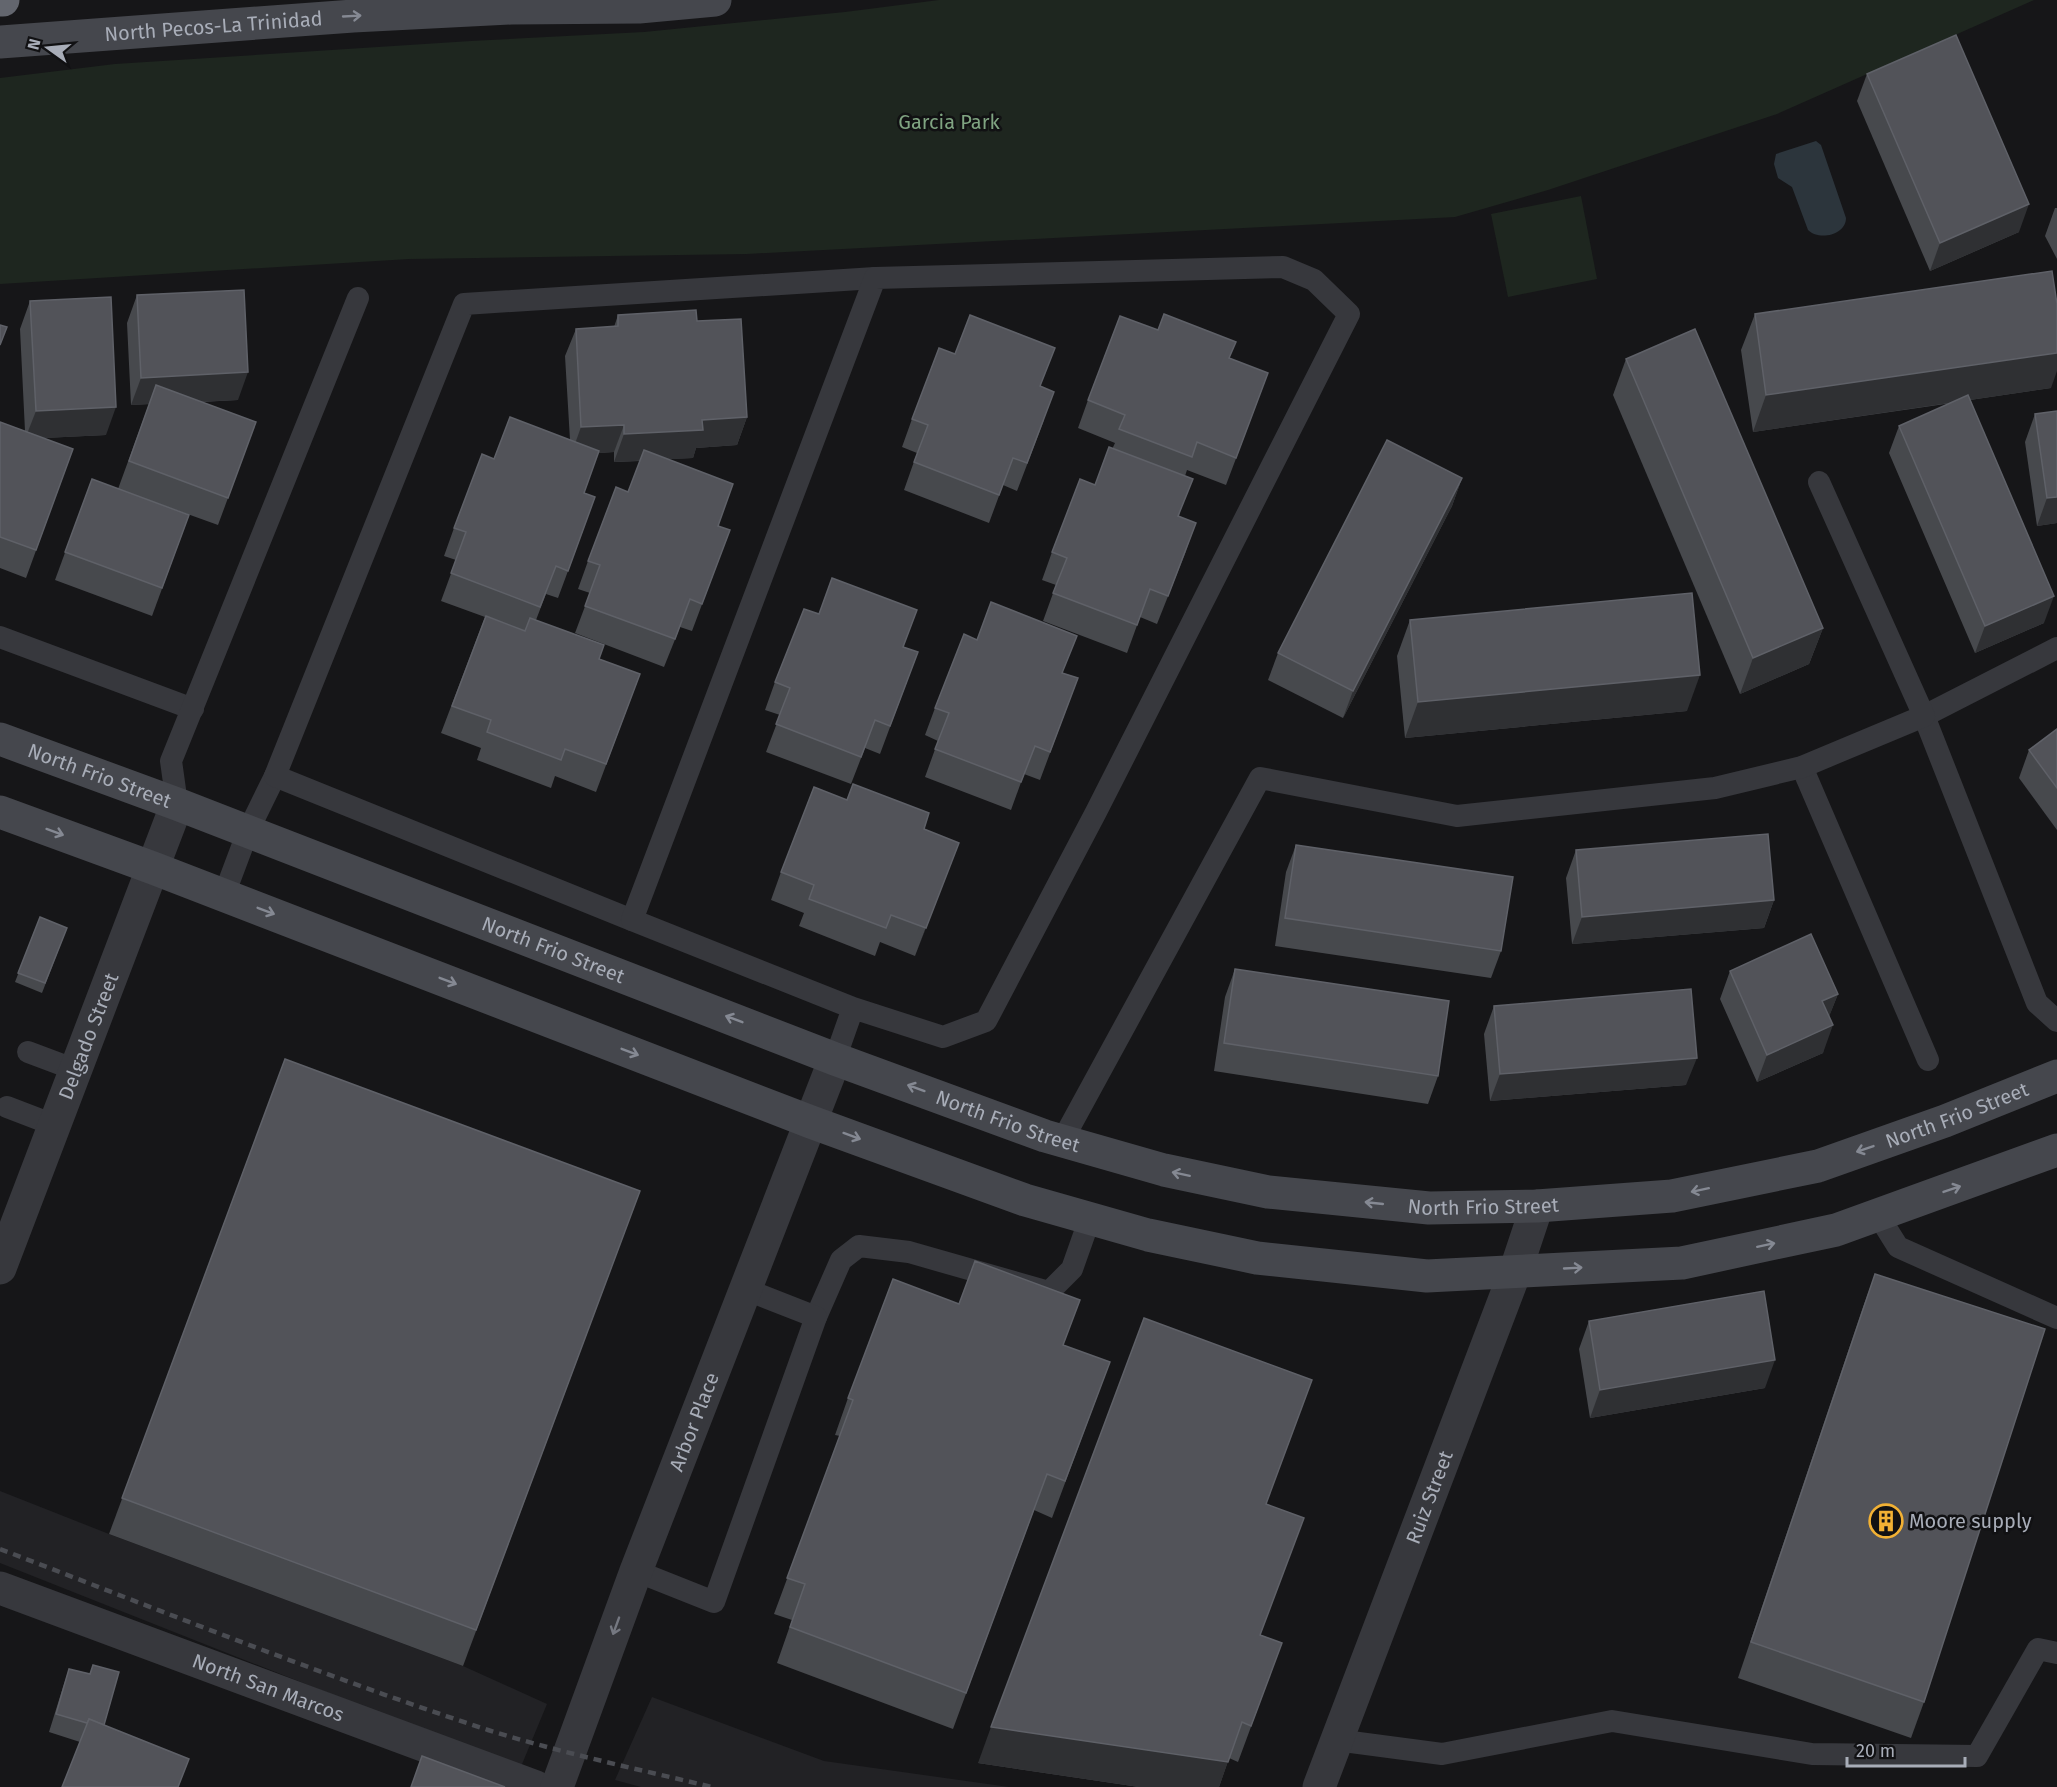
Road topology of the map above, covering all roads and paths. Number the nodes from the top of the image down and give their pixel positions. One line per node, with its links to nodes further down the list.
1 (715, 0): 2 (main road, North Pecos-La Trinidad, one-way to 1)
2 (0, 42)
3 (875, 278): 12 (lane); 18 (lane); 19 (lane)
4 (358, 298): 8 (lane)
5 (1819, 482): 9 (lane)
6 (0, 637): 8 (lane)
7 (2057, 648): 9 (lane)
8 (193, 709): 13 (lane)
9 (1924, 716): 11 (lane); 20 (lane)
10 (0, 740): 13 (main road, North Frio Street)
11 (1802, 767): 23 (lane); 29 (lane)
12 (275, 776): 15 (lane); 18 (lane)
13 (177, 804): 15 (main road, North Frio Street); 16 (street, Delgado Street)
14 (0, 812): 16 (main road, one-way to 16)
15 (248, 831): 17 (lane); 22 (main road, North Frio Street, one-way to 15)
16 (153, 868): 17 (main road); 24 (street, Delgado Street)
17 (224, 895): 27 (main road, one-way to 27)
18 (632, 920): 19 (lane)
19 (853, 1008): 22 (lane)
20 (2057, 1021)
21 (28, 1052): 24 (lane)
22 (835, 1059): 27 (street, Arbor Place); 29 (main road, North Frio Street, one-way to 22)
23 (1928, 1060)
24 (76, 1070): 28 (street, Delgado Street)
25 (2057, 1076): 31 (main road, North Frio Street, one-way to 31)
26 (7, 1107): 28 (lane)
27 (811, 1122): 33 (main road, one-way to 33); 36 (street, Arbor Place)
28 (54, 1125): 34 (street, Delgado Street)
29 (1062, 1141): 31 (main road, North Frio Street, one-way to 29)
30 (2057, 1150): 32 (main road, one-way to 30)
31 (1537, 1206): 35 (street, Ruiz Street)
32 (1878, 1215): 35 (main road, one-way to 32); 38 (lane)
33 (1090, 1218): 35 (main road); 37 (lane)
34 (0, 1267)
35 (1515, 1272): 42 (street, Ruiz Street)
36 (747, 1290): 37 (lane); 39 (street, Arbor Place)
37 (816, 1317): 39 (lane)
38 (2057, 1318)
39 (636, 1571): 44 (street, Arbor Place, one-way to 44)
40 (0, 1588): 43 (street, North San Marcos)
41 (2057, 1653): 42 (lane)
42 (1336, 1740): 45 (street, Ruiz Street)
43 (536, 1787)
44 (557, 1787)
45 (1319, 1787)

